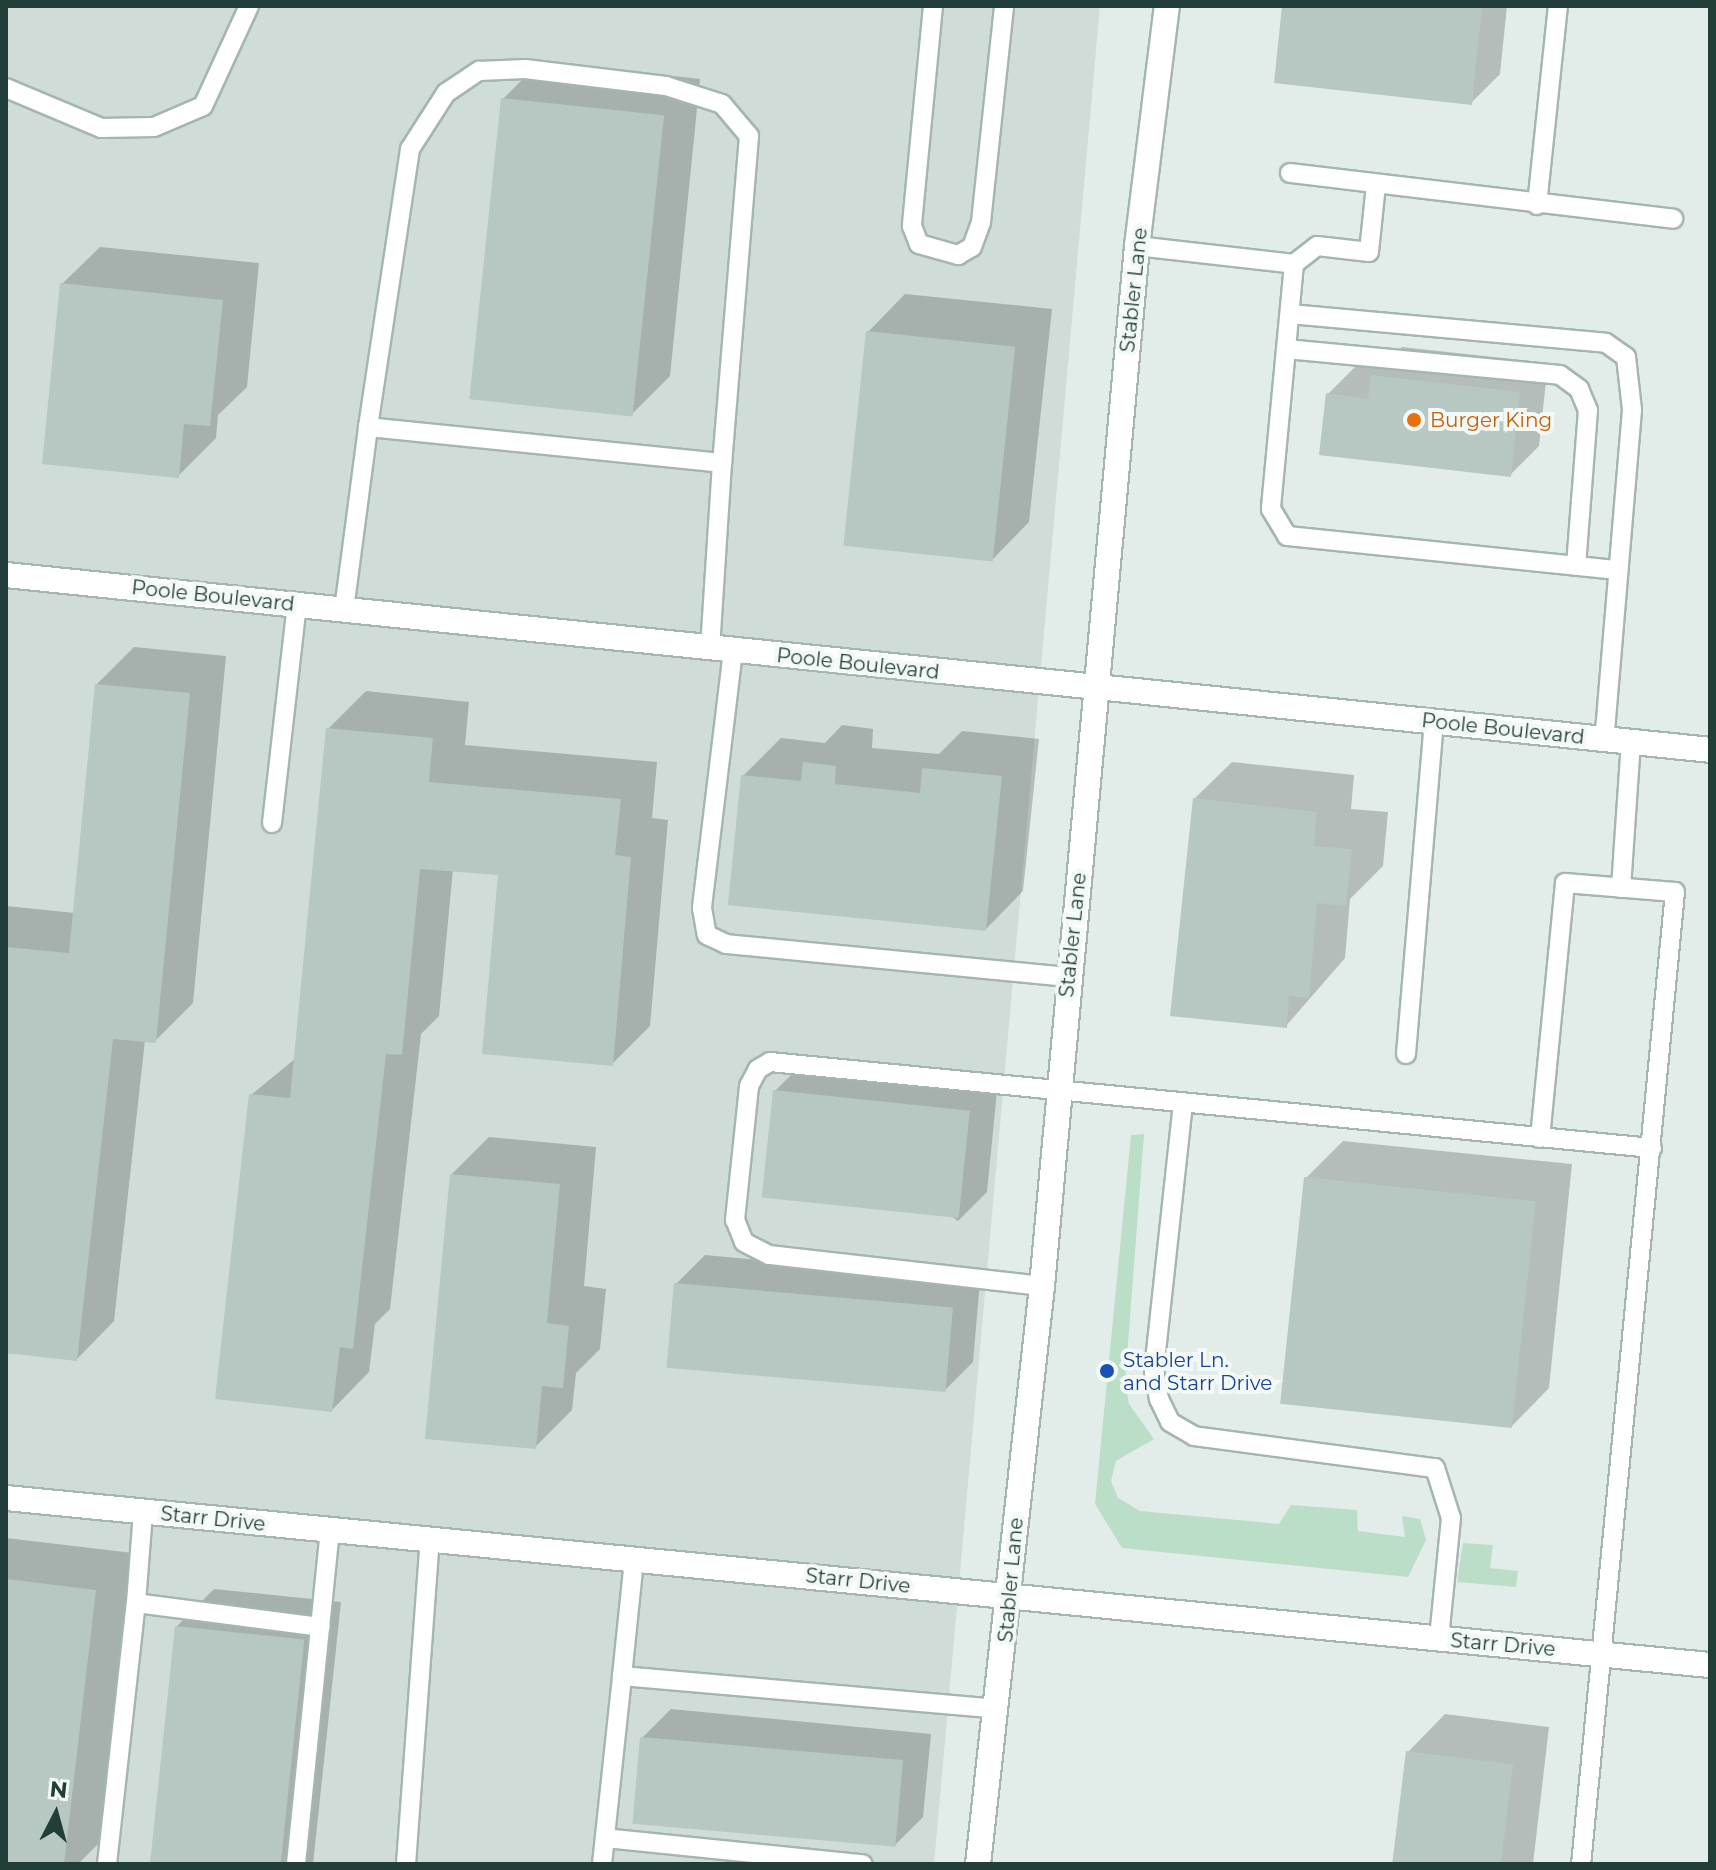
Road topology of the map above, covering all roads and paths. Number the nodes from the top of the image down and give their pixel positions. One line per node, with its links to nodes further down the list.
1 (249, 6): 6 (lane)
2 (933, 6): 3 (lane)
3 (1004, 6)
4 (1167, 6): 11 (street, Stabler Lane)
5 (1558, 6): 9 (lane)
6 (6, 88)
7 (1290, 173): 8 (lane)
8 (1376, 185): 9 (lane); 12 (lane)
9 (1537, 205): 10 (lane)
10 (1673, 219)
11 (1137, 246): 12 (lane); 23 (street, Stabler Lane)
12 (1294, 264): 13 (lane)
13 (1290, 314): 14 (lane); 18 (lane)
14 (1286, 349): 17 (lane); 17 (lane)
15 (368, 427): 16 (lane); 16 (lane); 21 (lane)
16 (722, 463): 22 (lane)
17 (1576, 566): 18 (lane)
18 (1618, 570): 25 (lane)
19 (6, 575): 20 (street, Poole Boulevard)
20 (297, 605): 21 (street, Poole Boulevard); 28 (lane)
21 (344, 610): 22 (street, Poole Boulevard)
22 (721, 650): 23 (street, Poole Boulevard); 30 (lane)
23 (1096, 688): 24 (street, Poole Boulevard); 30 (street, Stabler Lane)
24 (1434, 723): 25 (street, Poole Boulevard); 31 (lane)
25 (1604, 740): 26 (street, Poole Boulevard)
26 (1631, 742): 27 (street, Poole Boulevard); 29 (lane)
27 (1710, 750)
28 (272, 823)
29 (1621, 888): 34 (lane); 35 (lane)
30 (1069, 977): 32 (street, Stabler Lane)
31 (1406, 1054)
32 (1057, 1091): 33 (lane); 36 (street, Stabler Lane); 36 (lane)
33 (1183, 1103): 34 (lane); 45 (lane)
34 (1540, 1138): 35 (lane)
35 (1652, 1148): 46 (lane)
36 (1042, 1286): 42 (street, Stabler Lane)
37 (6, 1498): 38 (street, Starr Drive)
38 (143, 1512): 39 (street, Starr Drive); 43 (lane)
39 (330, 1530): 40 (street, Starr Drive); 44 (lane)
40 (430, 1540): 41 (street, Starr Drive); 53 (lane)
41 (634, 1560): 42 (street, Starr Drive); 48 (lane)
42 (1010, 1595): 45 (street, Starr Drive); 49 (street, Stabler Lane)
43 (136, 1603): 44 (lane); 51 (lane)
44 (320, 1627): 52 (lane)
45 (1439, 1639): 46 (street, Starr Drive)
46 (1603, 1655): 47 (street, Starr Drive); 57 (lane)
47 (1710, 1665)
48 (622, 1676): 49 (lane); 50 (lane)
49 (998, 1709): 56 (street, Stabler Lane)
50 (605, 1838): 54 (lane); 55 (lane)
51 (107, 1864)
52 (296, 1864)
53 (406, 1864)
54 (602, 1864)
55 (863, 1864)
56 (978, 1864)
57 (1581, 1864)

